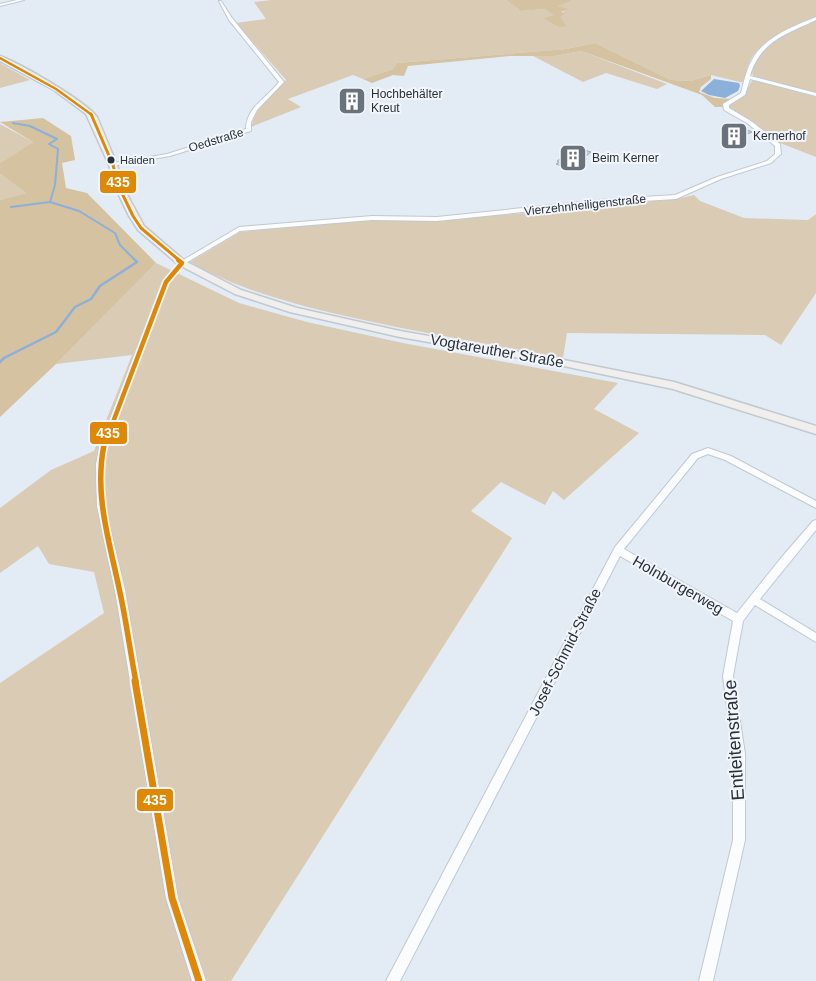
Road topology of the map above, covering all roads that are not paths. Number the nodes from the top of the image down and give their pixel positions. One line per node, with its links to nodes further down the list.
1 (22, 0): 3 (street)
2 (220, 2): 8 (street, Oedstraße)
3 (0, 5)
4 (816, 18): 6 (street, Vierzehnheiligenstraße)
5 (0, 58): 8 (main road, Vogtareuther Straße)
6 (749, 76): 7 (street); 9 (street, Vierzehnheiligenstraße)
7 (816, 95)
8 (114, 165): 9 (main road, Vogtareuther Straße)
9 (182, 263): 10 (main road, Vogtareuther Straße); 17 (street)
10 (816, 430)
11 (816, 505): 13 (street, Josef-Schmid-Straße)
12 (816, 524): 14 (street)
13 (618, 550): 15 (street, Holnburgerweg); 18 (street, Josef-Schmid-Straße)
14 (754, 600): 15 (street); 16 (street)
15 (738, 619): 19 (street, Entleitenstraße)
16 (816, 638)
17 (198, 981)
18 (393, 981)
19 (706, 981)

